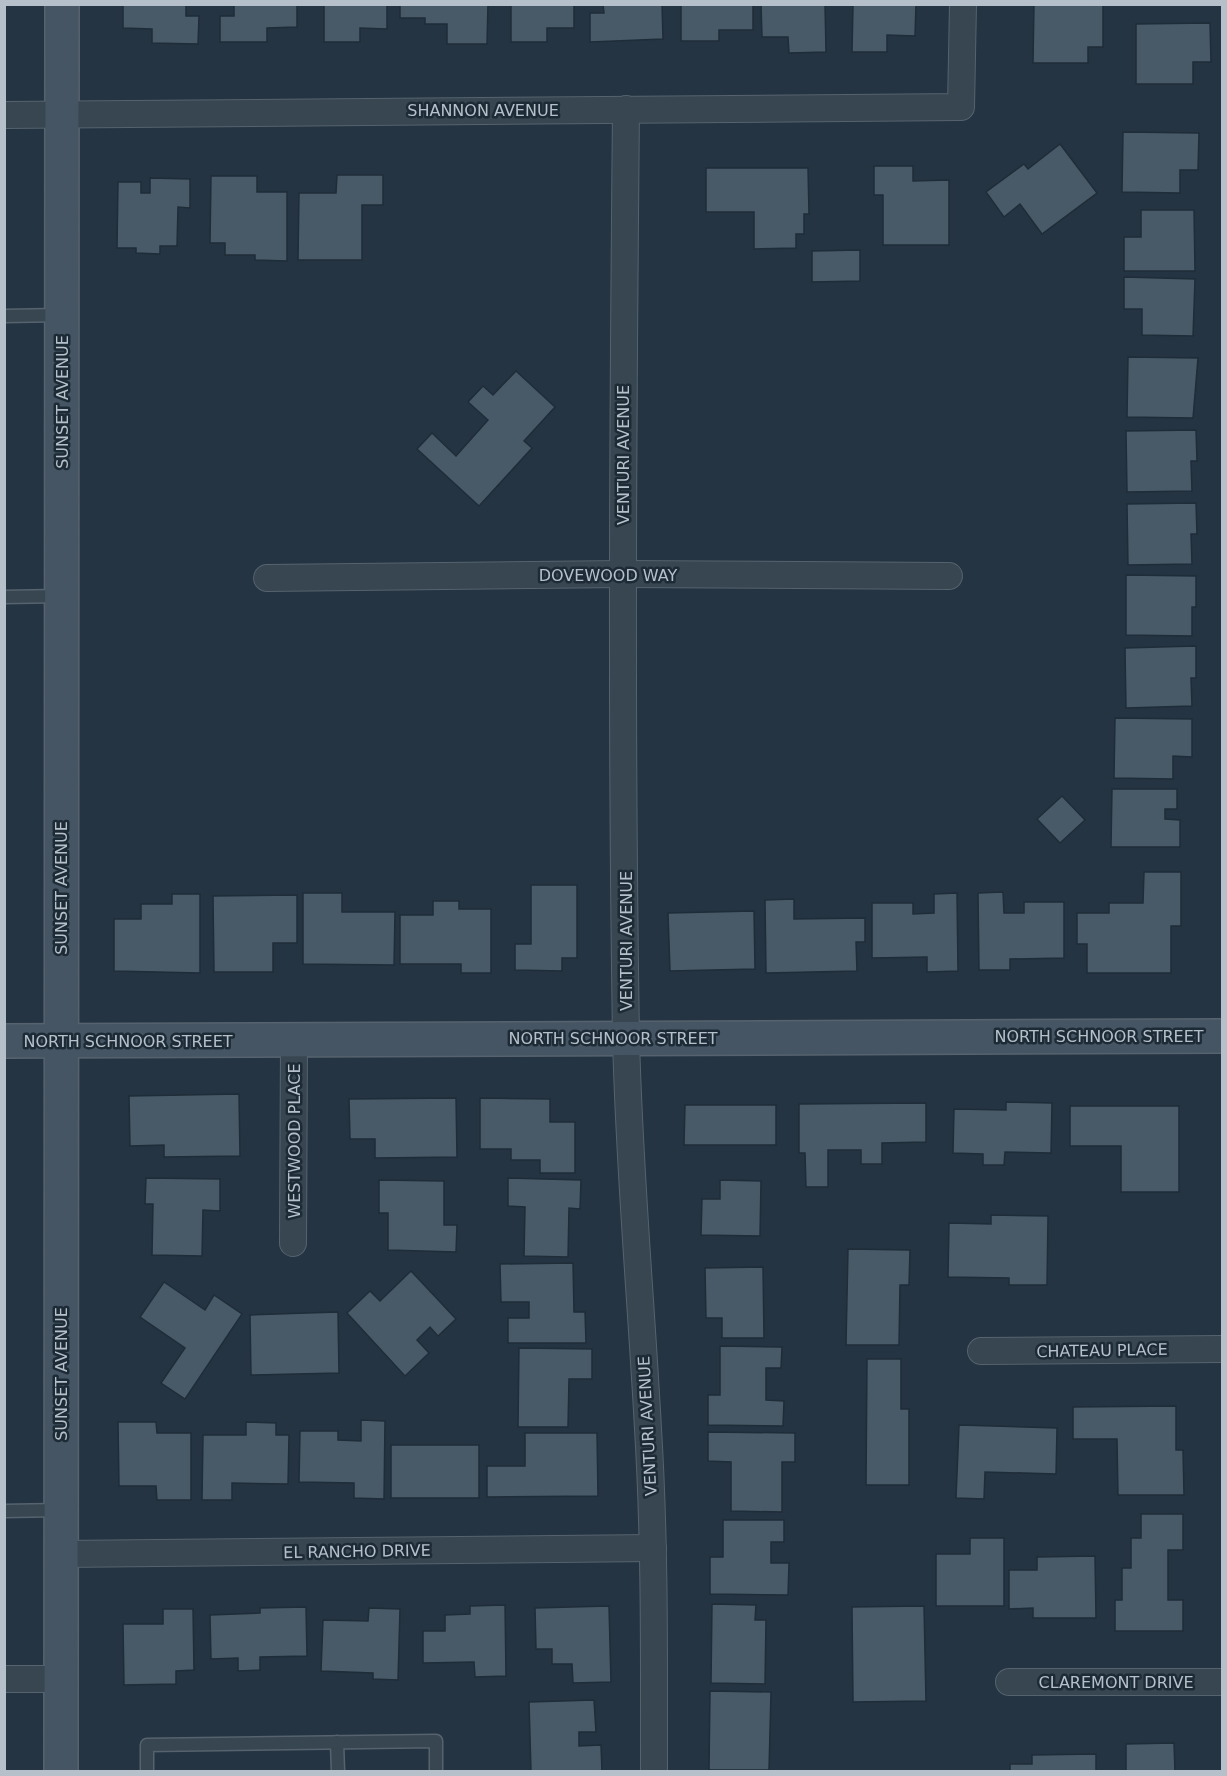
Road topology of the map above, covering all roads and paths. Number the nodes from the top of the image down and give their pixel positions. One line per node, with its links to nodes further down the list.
1 (62, 4): 4 (main road, SUNSET AVENUE)
2 (963, 4): 3 (street, SHANNON AVENUE)
3 (626, 109): 4 (street, SHANNON AVENUE); 8 (street, VENTURI AVENUE)
4 (62, 114): 5 (street, SHANNON AVENUE); 6 (main road, SUNSET AVENUE)
5 (4, 115)
6 (62, 315): 7 (lane); 11 (main road, SUNSET AVENUE)
7 (4, 316)
8 (622, 574): 9 (street, DOVEWOOD WAY); 10 (street, DOVEWOOD WAY); 14 (street, VENTURI AVENUE)
9 (949, 576)
10 (267, 578)
11 (62, 596): 12 (lane); 17 (main road, SUNSET AVENUE)
12 (4, 597)
13 (1222, 1036): 14 (main road, NORTH SCHNOOR STREET)
14 (626, 1038): 15 (main road, NORTH SCHNOOR STREET); 23 (street, VENTURI AVENUE)
15 (294, 1040): 17 (main road, NORTH SCHNOOR STREET); 18 (street, WESTWOOD PLACE)
16 (4, 1041): 17 (main road, NORTH SCHNOOR STREET)
17 (60, 1041): 21 (main road, SUNSET AVENUE)
18 (293, 1243)
19 (1222, 1349): 20 (street, CHATEAU PLACE)
20 (981, 1351)
21 (62, 1510): 22 (lane); 24 (main road, SUNSET AVENUE)
22 (4, 1511)
23 (653, 1548): 24 (street, EL RANCHO DRIVE); 34 (street, VENTURI AVENUE)
24 (62, 1554): 25 (main road, SUNSET AVENUE)
25 (61, 1678): 26 (street); 30 (main road, SUNSET AVENUE)
26 (4, 1679)
27 (1009, 1682): 28 (street, CLAREMONT DRIVE)
28 (1222, 1682)
29 (337, 1742): 31 (lane); 32 (lane); 33 (lane)
30 (62, 1772)
31 (147, 1772)
32 (338, 1772)
33 (436, 1772)
34 (654, 1772)

